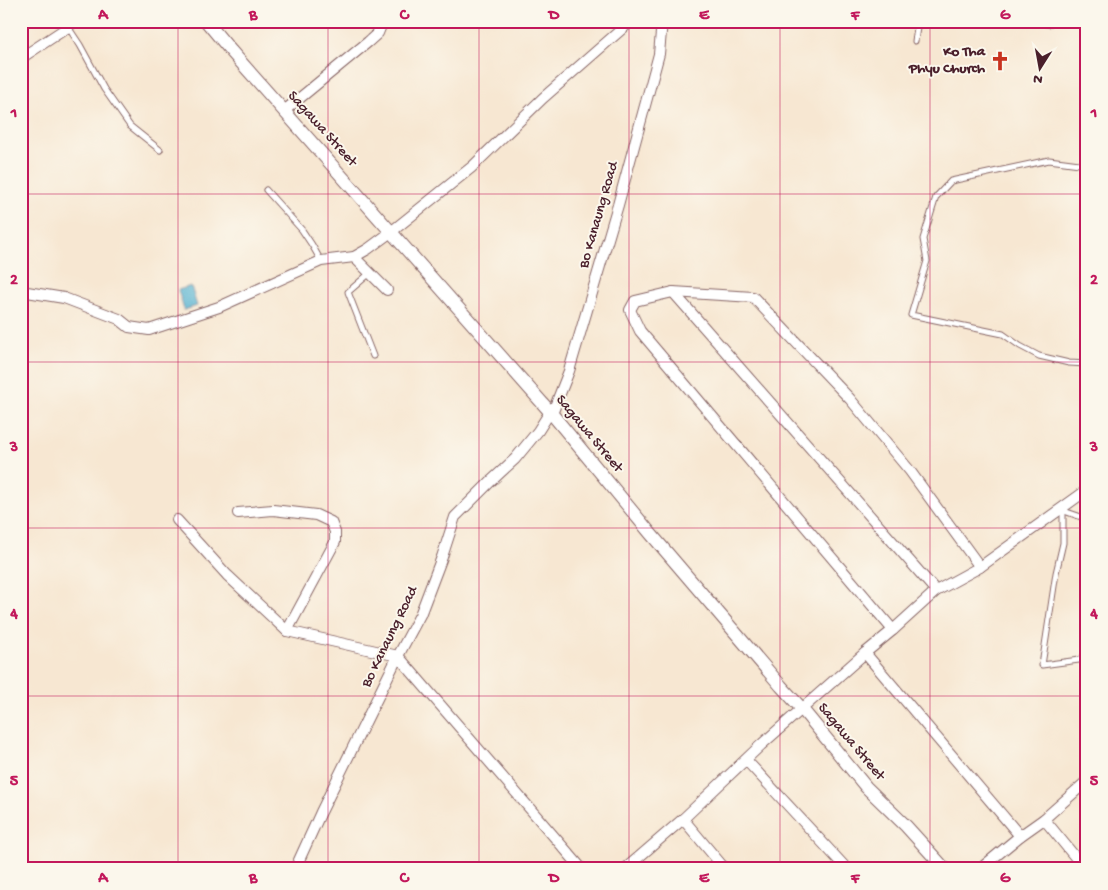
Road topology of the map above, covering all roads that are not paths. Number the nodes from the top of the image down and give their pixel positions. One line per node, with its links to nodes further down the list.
1 (206, 21): 11 (street, Sagawa Street)
2 (383, 21): 11 (street)
3 (631, 21): 15 (street)
4 (662, 21): 24 (street, Bo Kanaung Road)
5 (918, 21): 9 (lane)
6 (1053, 21): 7 (lane)
7 (1030, 22)
8 (71, 24): 10 (street); 12 (lane)
9 (915, 41)
10 (21, 58)
11 (284, 111): 15 (street, Sagawa Street)
12 (160, 150)
13 (1087, 165): 23 (lane)
14 (266, 190): 17 (lane)
15 (392, 232): 16 (street); 24 (street, Sagawa Street)
16 (354, 256): 17 (street); 18 (street)
17 (320, 261): 20 (street)
18 (370, 273): 19 (street); 22 (lane)
19 (387, 290)
20 (21, 291)
21 (673, 292): 30 (street); 31 (street); 32 (street)
22 (373, 356)
23 (1087, 364)
24 (551, 413): 36 (street, Bo Kanaung Road); 37 (street, Sagawa Street)
25 (1087, 490): 26 (street)
26 (1061, 510): 28 (lane); 30 (street); 35 (lane)
27 (238, 513): 33 (street)
28 (1087, 519)
29 (176, 520): 33 (street)
30 (980, 567): 31 (street)
31 (936, 591): 32 (street)
32 (893, 630): 34 (street)
33 (287, 631): 36 (street)
34 (865, 653): 37 (street); 42 (street)
35 (1087, 654)
36 (398, 656): 43 (street, Bo Kanaung Road); 44 (street)
37 (802, 709): 38 (street); 48 (street, Sagawa Street)
38 (746, 760): 40 (street); 47 (street)
39 (1087, 781): 41 (street)
40 (683, 819): 45 (street); 46 (street)
41 (1044, 819): 42 (street); 50 (street)
42 (1020, 836): 49 (street)
43 (296, 869)
44 (582, 869)
45 (625, 869)
46 (725, 869)
47 (847, 869)
48 (945, 869)
49 (980, 869)
50 (1085, 869)

